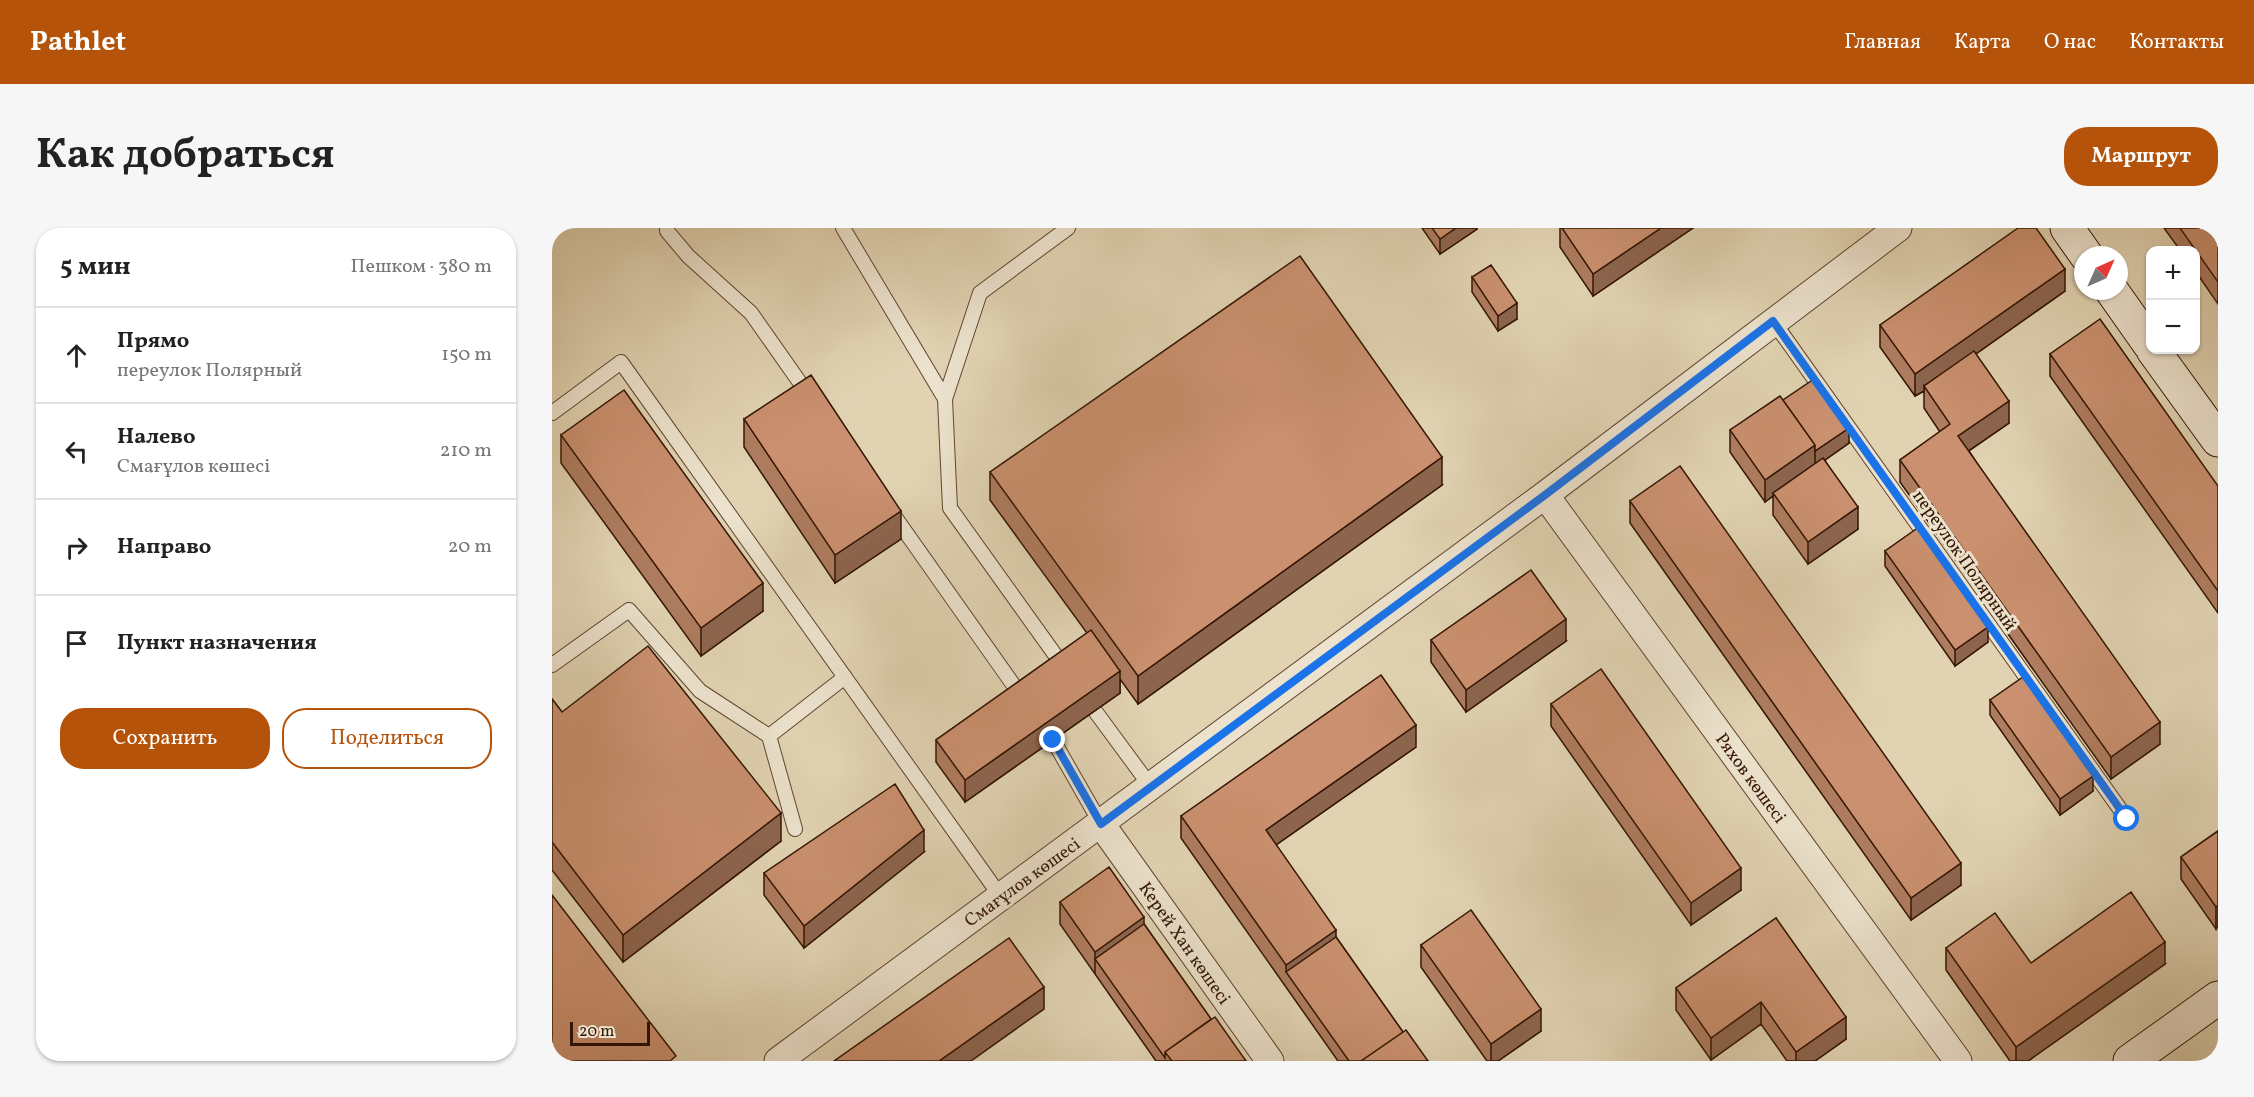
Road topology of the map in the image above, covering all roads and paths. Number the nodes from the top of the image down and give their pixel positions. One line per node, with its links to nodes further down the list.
1 (667, 228): 12 (lane)
2 (843, 228): 11 (lane)
3 (1068, 228): 11 (lane)
4 (1898, 228): 8 (street, Смағұлов көшесі)
5 (2067, 228): 6 (street)
6 (2080, 246)
7 (2118, 300): 9 (street)
8 (1773, 321): 15 (street, Смағұлов көшесі); 25 (lane, переулок Полярный)
9 (2146, 338)
10 (2157, 354): 14 (street)
11 (945, 399): 18 (lane)
12 (819, 410)
13 (552, 413): 19 (lane)
14 (2218, 440)
15 (1545, 495): 24 (street, Смағұлов көшесі); 32 (street, Ряхов көшесі)
16 (881, 497): 20 (lane)
17 (552, 665): 22 (lane)
18 (1066, 671)
19 (845, 677): 22 (lane); 28 (lane)
20 (1024, 700)
21 (1095, 711): 24 (lane)
22 (770, 736): 27 (lane)
23 (1053, 740): 26 (lane)
24 (1151, 787): 26 (street, Смағұлов көшесі)
25 (2127, 819)
26 (1101, 824): 28 (street, Смағұлов көшесі); 31 (street, Керей Хан көшесі)
27 (795, 829)
28 (1001, 897): 30 (street, Смағұлов көшесі)
29 (2218, 998): 33 (street)
30 (778, 1061)
31 (1270, 1061)
32 (1958, 1061)
33 (2130, 1061)

